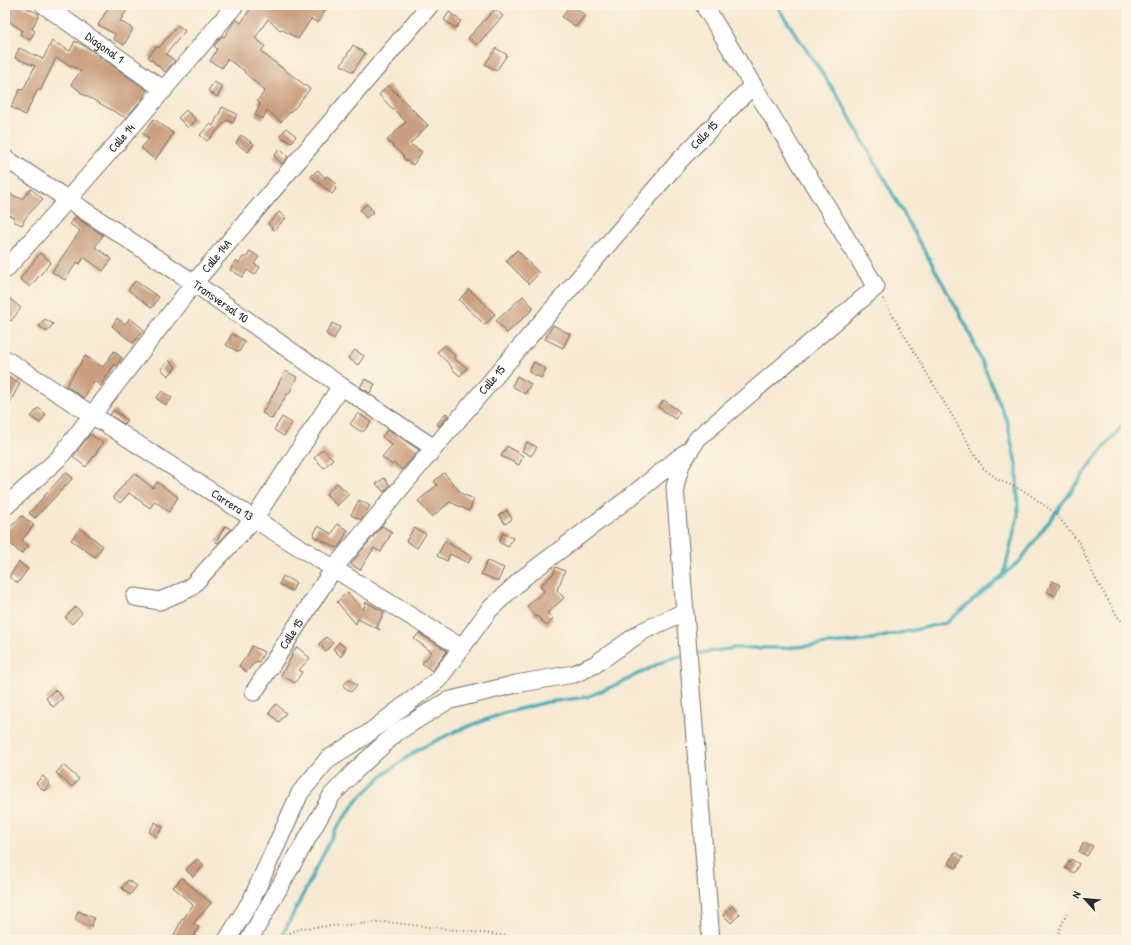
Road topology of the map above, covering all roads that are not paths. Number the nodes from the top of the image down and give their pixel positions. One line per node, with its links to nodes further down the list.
1 (44, 5): 6 (street, Diagonal 1)
2 (235, 5): 6 (street, Calle 14)
3 (430, 5): 10 (street, Calle 14A)
4 (704, 5): 5 (street)
5 (753, 85): 14 (street, Calle 15); 15 (street)
6 (164, 90): 8 (street, Calle 14)
7 (5, 158): 8 (street, Transversal 10)
8 (69, 199): 9 (street, Calle 14); 10 (street, Transversal 10)
9 (5, 270)
10 (194, 283): 12 (street, Transversal 10); 13 (street, Calle 14A)
11 (5, 359): 13 (street, Carrera 13)
12 (341, 386): 14 (street, Transversal 10); 17 (street)
13 (92, 416): 16 (street, Calle 14A); 17 (street, Carrera 13)
14 (434, 448): 18 (street, Calle 15)
15 (691, 448): 20 (street); 21 (street)
16 (5, 507)
17 (254, 519): 18 (street, Carrera 13); 19 (street)
18 (334, 568): 21 (street, Carrera 13); 22 (street, Calle 15)
19 (134, 598)
20 (684, 612): 24 (street); 25 (street)
21 (462, 648): 23 (street)
22 (254, 692)
23 (227, 940)
24 (249, 940)
25 (711, 940)

